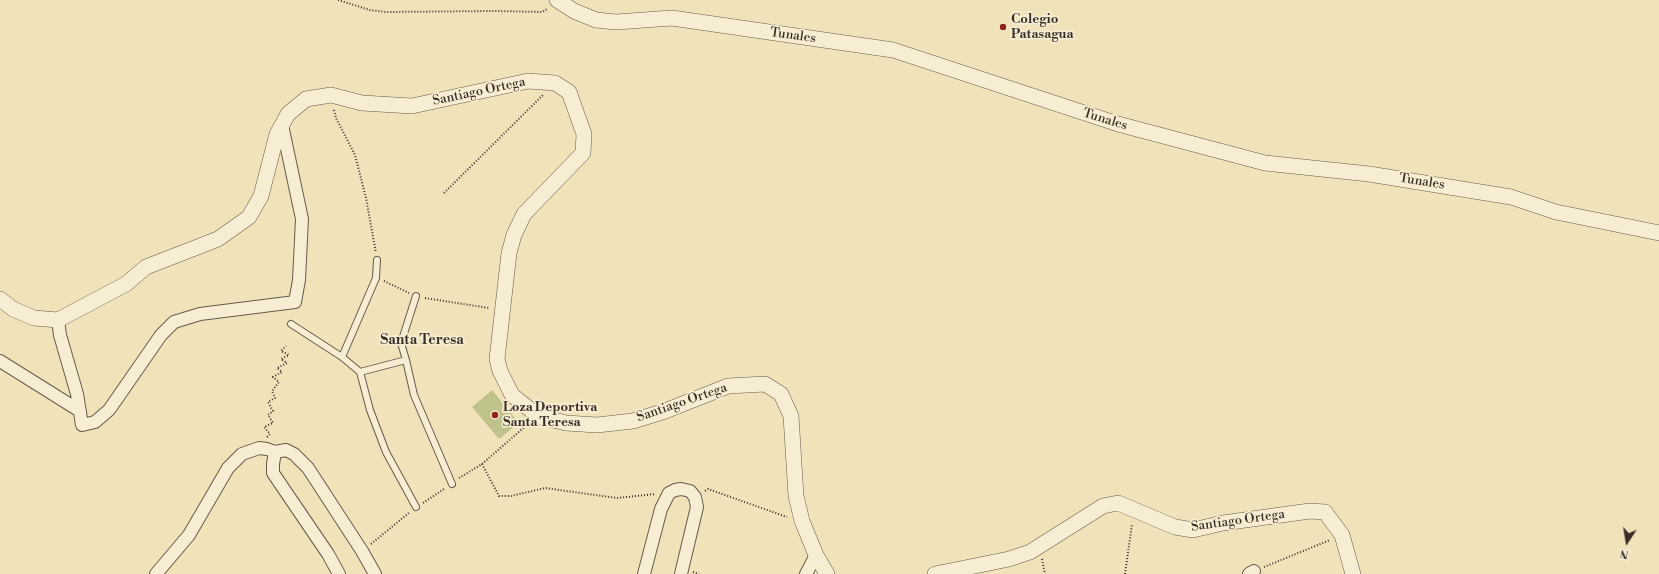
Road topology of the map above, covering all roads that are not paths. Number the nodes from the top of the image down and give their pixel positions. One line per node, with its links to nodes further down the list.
1 (557, 0): 3 (street, Tunales)
2 (282, 125): 7 (street, Santiago Ortega); 13 (street); 17 (street, Santiago Ortega)
3 (1659, 233)
4 (377, 260): 9 (lane)
5 (416, 296): 10 (lane)
6 (0, 299): 7 (street)
7 (58, 320): 13 (street)
8 (291, 324): 9 (lane)
9 (342, 357): 12 (lane)
10 (406, 360): 12 (lane); 15 (lane)
11 (0, 361): 13 (street)
12 (360, 372): 16 (lane)
13 (80, 411)
14 (275, 452): 18 (street); 19 (street); 20 (street)
15 (452, 484)
16 (416, 508)
17 (816, 555): 23 (street); 24 (street, Santiago Ortega)
18 (156, 574)
19 (338, 574)
20 (375, 574)
21 (644, 574): 22 (street)
22 (681, 574)
23 (806, 574)
24 (827, 574)
25 (935, 574): 26 (street, Santiago Ortega)
26 (1353, 574)

